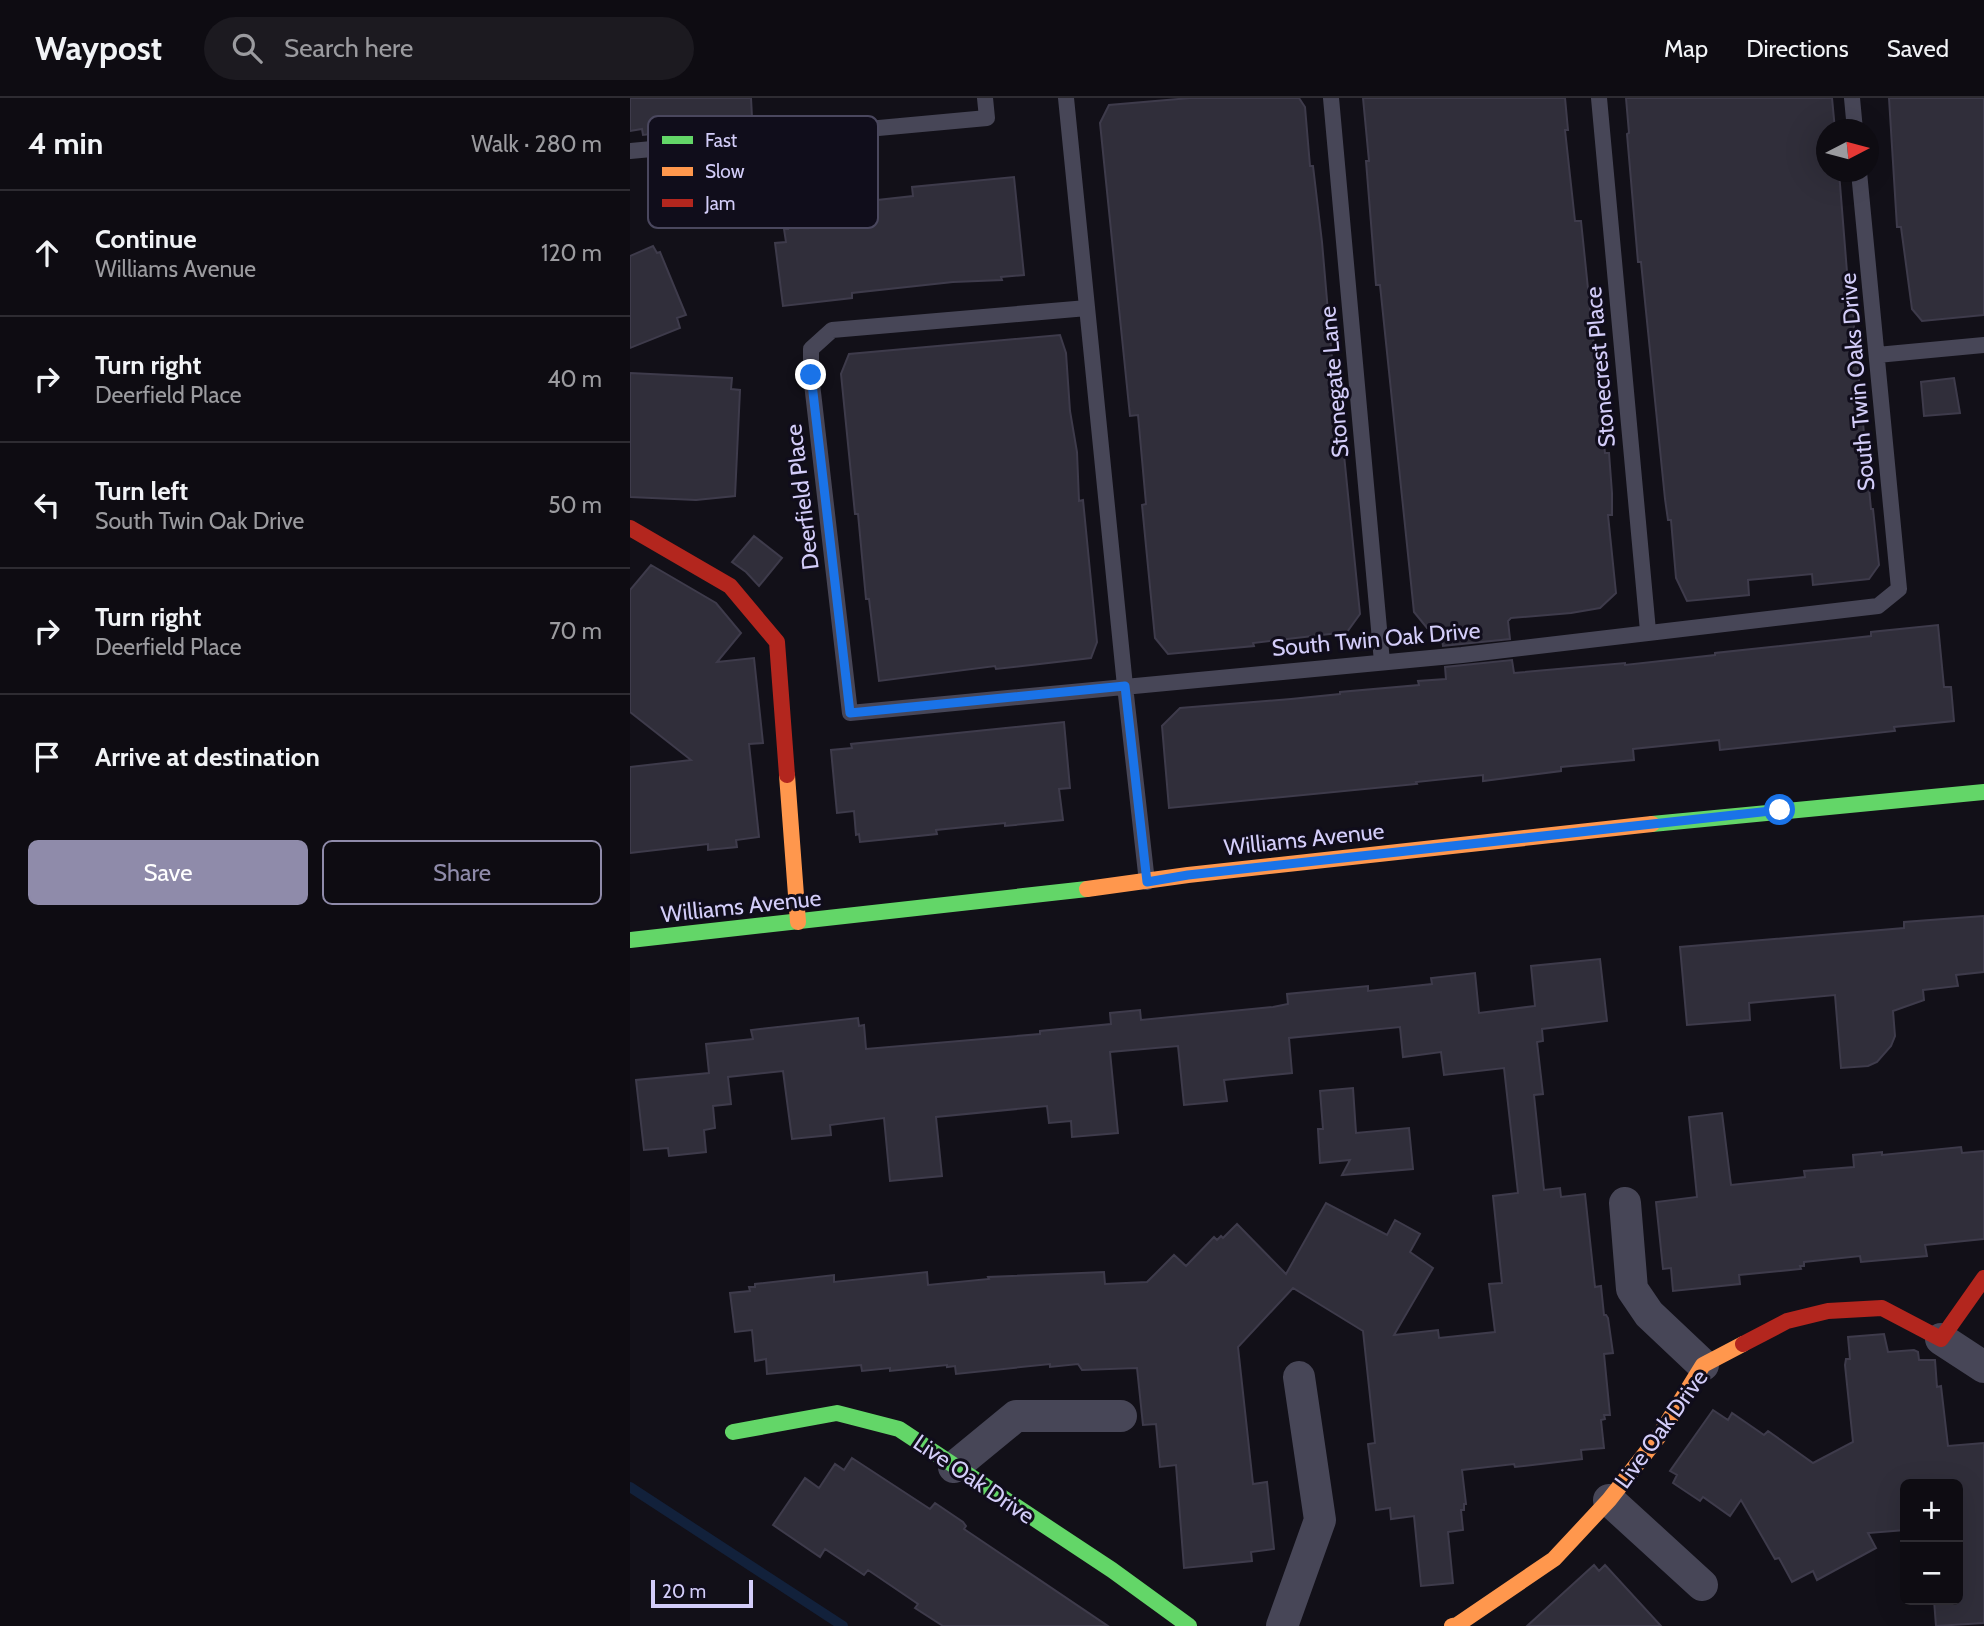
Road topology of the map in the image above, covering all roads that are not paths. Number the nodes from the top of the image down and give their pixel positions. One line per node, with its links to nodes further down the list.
1 (985, 98): 7 (lane)
2 (1066, 98): 11 (lane)
3 (1331, 98): 17 (lane, Stonegate Lane)
4 (1598, 98): 16 (lane, Stonecrest Place)
5 (1853, 98): 6 (lane)
6 (1855, 119)
7 (878, 128)
8 (648, 149): 9 (lane)
9 (630, 151)
10 (1861, 182): 13 (lane, South Twin Oaks Drive)
11 (1087, 308): 18 (lane); 19 (lane, Deerfield Place)
12 (1984, 345): 13 (lane)
13 (1877, 355): 15 (lane, South Twin Oaks Drive)
14 (630, 528): 22 (street)
15 (1899, 589): 16 (lane, South Twin Oak Drive)
16 (1647, 631): 17 (lane, South Twin Oak Drive)
17 (1382, 662): 18 (lane, South Twin Oak Drive)
18 (1125, 686): 19 (lane, South Twin Oak Drive); 21 (lane)
19 (850, 713)
20 (1984, 792): 21 (street, Williams Avenue)
21 (1147, 882): 22 (street, Williams Avenue)
22 (798, 922): 23 (street, Williams Avenue)
23 (630, 940)
24 (1625, 1203): 27 (street)
25 (1984, 1278): 26 (street)
26 (1941, 1339): 27 (street, Live Oak Drive); 28 (street, Live Oak Drive)
27 (1703, 1365): 33 (street, Live Oak Drive)
28 (1984, 1367)
29 (1299, 1377): 36 (street)
30 (1121, 1416): 32 (street)
31 (733, 1432): 32 (street, Live Oak Drive)
32 (954, 1467): 35 (street, Live Oak Drive)
33 (1609, 1500): 34 (street); 37 (street, Live Oak Drive)
34 (1702, 1585)
35 (1189, 1626)
36 (1282, 1626)
37 (1452, 1626)

